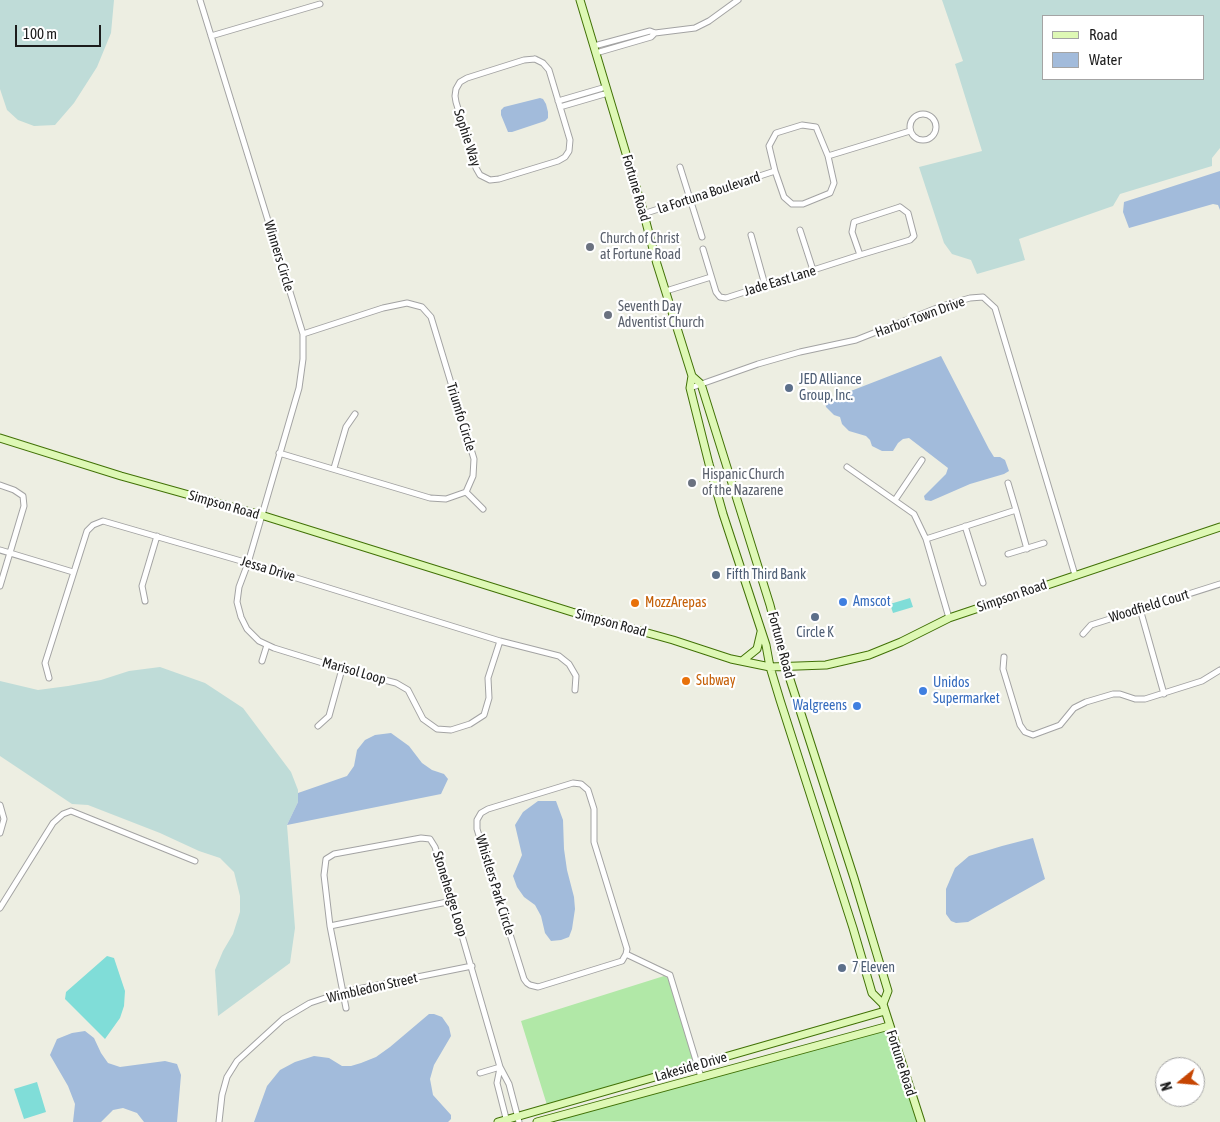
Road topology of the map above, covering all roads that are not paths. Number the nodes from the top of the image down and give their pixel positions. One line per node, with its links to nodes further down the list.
1 (200, 0): 5 (street, Winners Circle)
2 (580, 0): 6 (main road, Fortune Road)
3 (738, 0): 6 (street)
4 (320, 4): 5 (street)
5 (211, 36): 25 (street, Winners Circle)
6 (595, 50): 7 (main road, Fortune Road)
7 (607, 90): 8 (street); 9 (street); 15 (main road, Fortune Road)
8 (558, 101): 9 (street, Sophie Way); 9 (street, Sophie Way)
9 (560, 107)
10 (910, 131): 10 (street); 11 (street)
11 (828, 156): 13 (street, la Fortuna Boulevard); 13 (street, la Fortuna Boulevard)
12 (680, 167): 14 (street)
13 (775, 171): 14 (street, la Fortuna Boulevard)
14 (690, 199): 15 (street, la Fortuna Boulevard); 18 (street)
15 (643, 214): 24 (main road, Fortune Road)
16 (800, 230): 21 (street)
17 (751, 235): 23 (street)
18 (702, 237)
19 (703, 249): 22 (street, Jade East Lane)
20 (860, 255): 20 (street, Jade East Lane); 21 (street, Jade East Lane)
21 (813, 270): 23 (street, Jade East Lane)
22 (711, 277): 23 (street, Jade East Lane); 24 (street)
23 (765, 285)
24 (666, 291): 26 (main road, Fortune Road)
25 (302, 334): 31 (street, Winners Circle); 37 (street, Triumfo Circle)
26 (692, 376): 27 (main road); 28 (main road, Fortune Road)
27 (702, 384): 28 (street, Harbor Town Drive); 53 (street, Harbor Town Drive); 68 (main road, Fortune Road)
28 (690, 388): 60 (main road, Fortune Road)
29 (355, 414): 34 (street)
30 (0, 438): 41 (main road, Simpson Road)
31 (279, 453): 34 (street); 41 (street, Winners Circle)
32 (922, 460): 38 (street)
33 (847, 467): 38 (street)
34 (334, 468): 37 (street)
35 (1008, 483): 40 (street)
36 (0, 485): 49 (street)
37 (466, 492): 39 (street)
38 (895, 500): 45 (street)
39 (483, 509)
40 (1016, 510): 42 (street); 47 (street)
41 (261, 515): 51 (street, Marisol Loop); 66 (main road, Simpson Road)
42 (965, 526): 45 (street); 54 (street)
43 (1220, 527): 53 (main road, Simpson Road)
44 (157, 536): 51 (street, Jessa Drive); 52 (street, Jessa Drive); 57 (street)
45 (926, 539): 59 (street)
46 (1044, 544): 47 (street)
47 (1027, 549): 50 (street)
48 (0, 550): 49 (street)
49 (11, 554): 52 (street); 56 (street)
50 (1008, 554)
51 (248, 563): 62 (street, Jessa Drive); 63 (street, Marisol Loop)
52 (73, 572): 71 (street, Jessa Drive)
53 (1075, 575): 59 (main road, Simpson Road)
54 (983, 583)
55 (1220, 584): 58 (street, Woodfield Court)
56 (0, 586)
57 (145, 601)
58 (1140, 609): 61 (street, Woodfield Court); 73 (street)
59 (949, 618): 68 (main road, Simpson Road)
60 (761, 630): 66 (main road); 67 (main road, Fortune Road)
61 (1083, 634)
62 (500, 641): 69 (street, Marisol Loop); 72 (street, Jessa Drive)
63 (267, 645): 65 (street); 69 (street, Marisol Loop)
64 (1004, 657): 73 (street)
65 (262, 661)
66 (742, 661): 67 (main road, Simpson Road)
67 (770, 667): 68 (main road, Simpson Road); 84 (main road, Fortune Road)
68 (786, 667): 84 (main road, Fortune Road)
69 (342, 669): 74 (street)
70 (1220, 670): 73 (street)
71 (49, 678)
72 (575, 690)
73 (1164, 694)
74 (318, 726)
75 (0, 805): 76 (street)
76 (0, 833)
77 (195, 861): 79 (street)
78 (452, 901): 80 (street); 80 (street, Stonehedge Loop); 82 (street, Stonehedge Loop)
79 (0, 908)
80 (330, 926): 83 (street, Stonehedge Loop)
81 (626, 954): 81 (street, Whistlers Park Circle); 87 (street)
82 (472, 966): 83 (street, Wimbledon Street); 88 (street, Stonehedge Loop)
83 (344, 992): 85 (street, Stonehedge Loop); 93 (street, Wimbledon Street)
84 (884, 1007): 86 (main road, Fortune Road); 87 (main road, Lakeside Drive)
85 (346, 1008)
86 (889, 1026): 90 (main road, Lakeside Drive); 96 (main road, Fortune Road)
87 (698, 1065): 90 (street); 91 (main road, Lakeside Drive)
88 (500, 1067): 89 (street); 91 (street, Stonehedge Loop); 92 (street, Stonehedge Loop)
89 (480, 1073)
90 (702, 1078): 95 (main road, Lakeside Drive)
91 (519, 1119): 92 (main road, Lakeside Drive)
92 (506, 1121): 94 (main road, Lakeside Drive)
93 (220, 1122)
94 (498, 1122)
95 (537, 1122)
96 (921, 1122)

